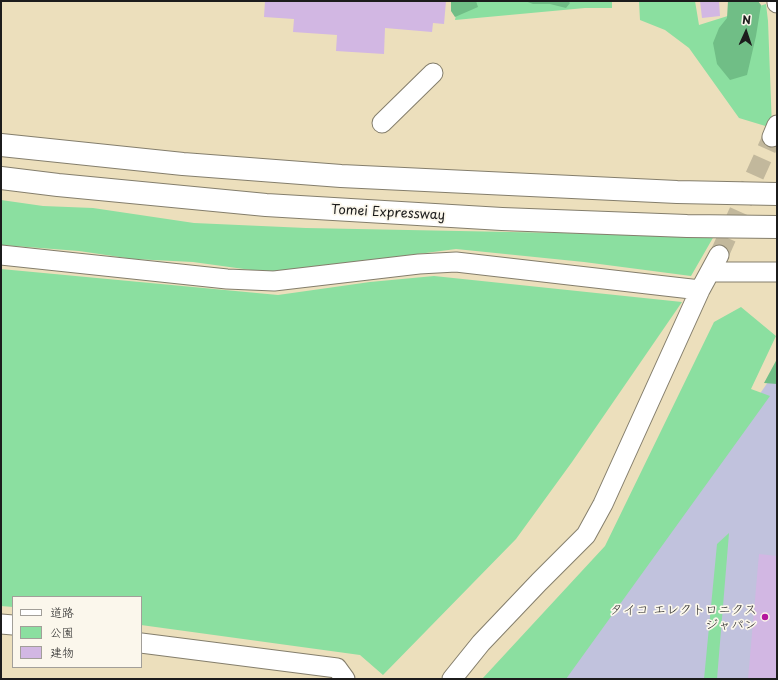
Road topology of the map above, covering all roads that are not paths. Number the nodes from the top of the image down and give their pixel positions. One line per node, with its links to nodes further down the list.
1 (433, 73): 2 (street)
2 (382, 123)
3 (1, 145): 5 (highway)
4 (1, 178): 6 (highway, Tomei Expressway)
5 (777, 194)
6 (777, 227)
7 (1, 255): 11 (street)
8 (719, 255): 9 (street)
9 (710, 272): 10 (street); 11 (street)
10 (777, 272)
11 (700, 290): 16 (street)
12 (1, 624): 13 (street)
13 (12, 625)
14 (142, 643): 15 (street)
15 (345, 679)
16 (452, 679)

